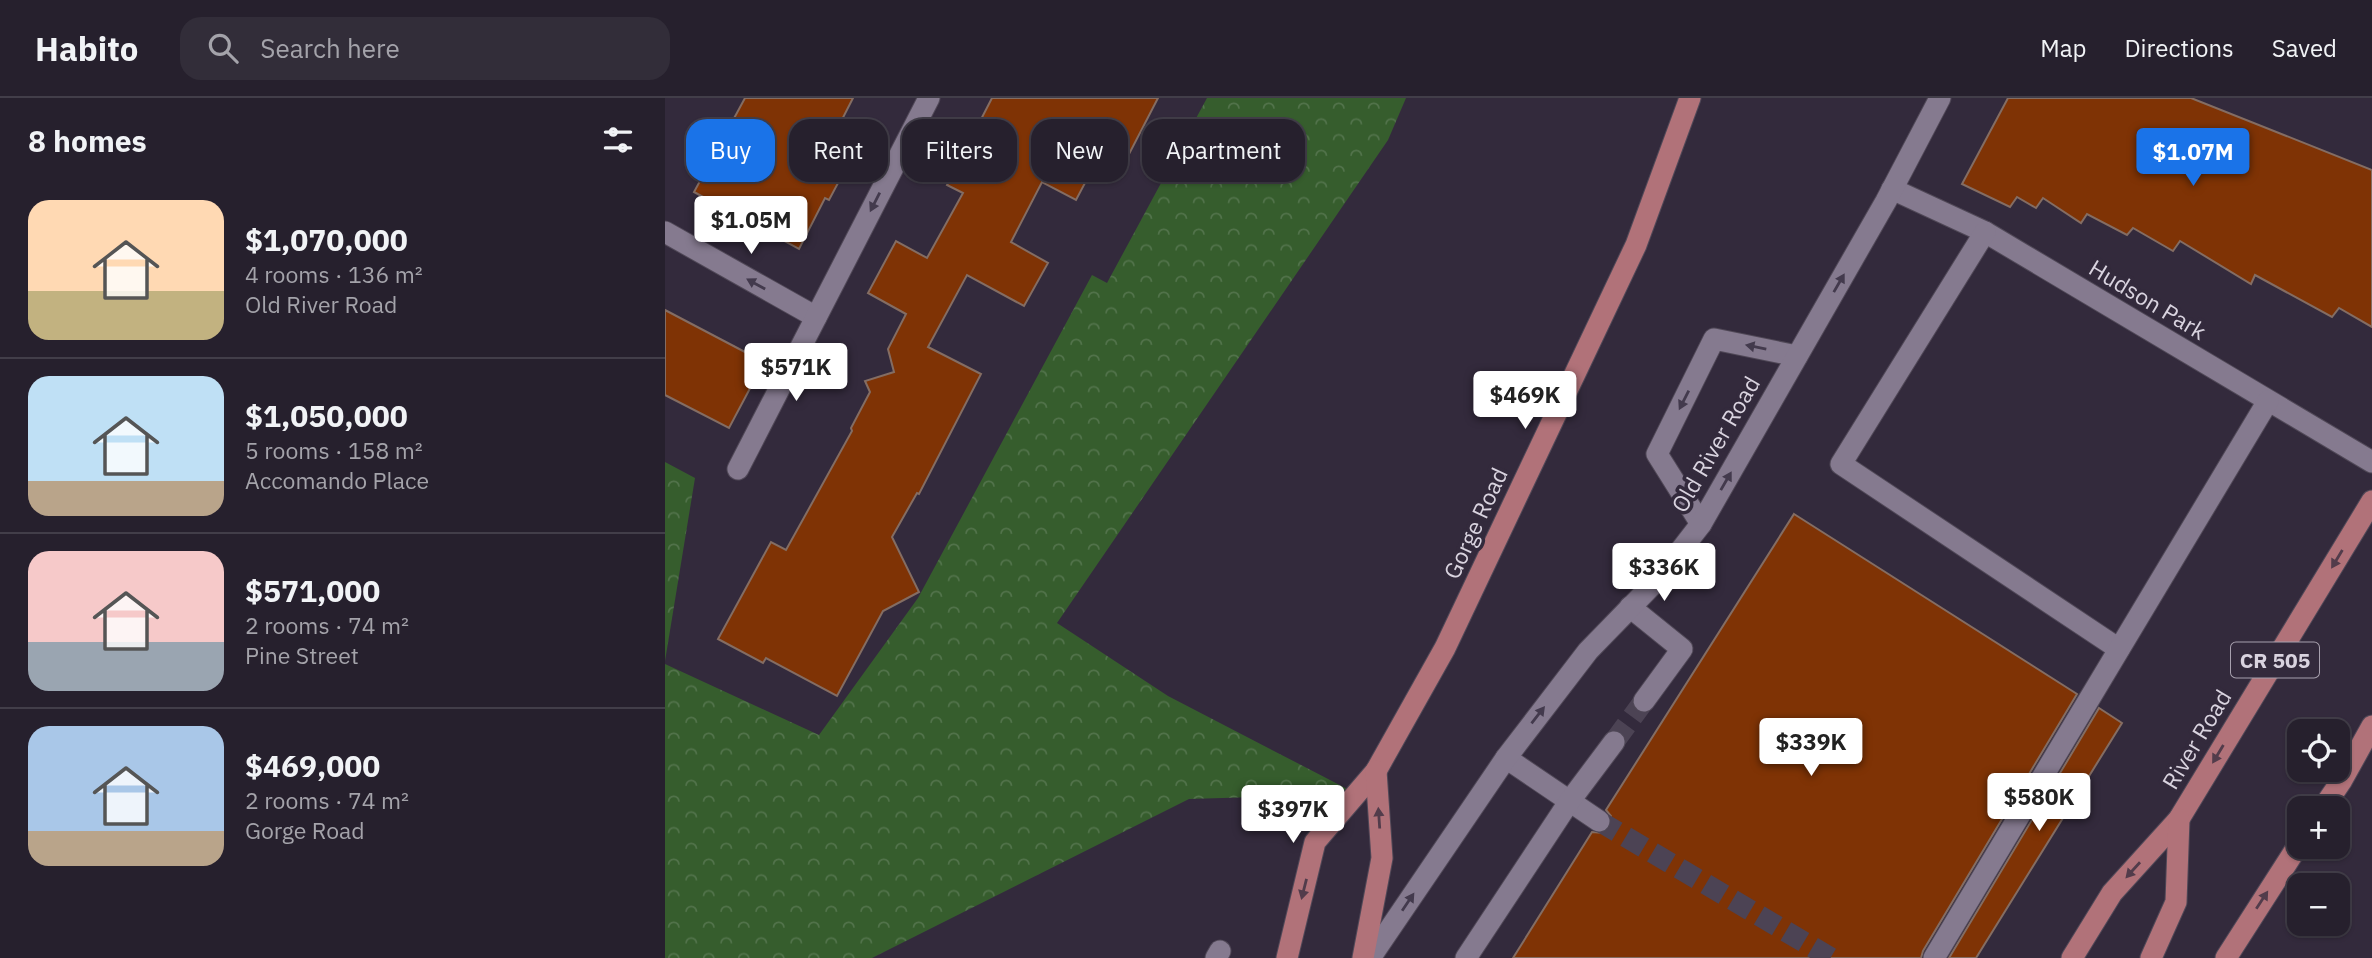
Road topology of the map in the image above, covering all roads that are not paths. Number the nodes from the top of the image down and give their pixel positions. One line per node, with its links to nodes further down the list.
1 (929, 98): 7 (street, one-way to 7)
2 (1690, 98): 20 (main road, Gorge Road)
3 (1940, 98): 4 (street, Old River Road)
4 (1889, 195): 6 (street, Hudson Park); 8 (street, Old River Road, one-way to 4)
5 (665, 232): 7 (street, one-way to 5)
6 (1985, 232): 9 (street, Hudson Park); 15 (street)
7 (816, 317): 11 (street)
8 (1797, 356): 13 (street, Old River Road, one-way to 8); 13 (street, one-way to 13)
9 (2268, 401): 10 (street, Hudson Park); 15 (street)
10 (2372, 462)
11 (738, 469)
12 (2372, 501): 23 (main road, River Road / CR 505, one-way to 23)
13 (1701, 524): 14 (street, Old River Road)
14 (1630, 607): 16 (street); 19 (street, Old River Road, one-way to 14)
15 (2119, 649): 30 (street)
16 (1644, 701)
17 (2372, 726): 21 (main road)
18 (1614, 742): 22 (street)
19 (1506, 758): 22 (street); 28 (street, Old River Road, one-way to 19)
20 (1376, 771): 26 (main road, Gorge Road, one-way to 26); 27 (main road, one-way to 20)
21 (2331, 796)
22 (1569, 802): 24 (street); 29 (street)
23 (2179, 819): 31 (main road, River Road / CR 505, one-way to 31); 32 (main road)
24 (1599, 821)
25 (2289, 859): 33 (main road, one-way to 25)
26 (1287, 958)
27 (1363, 958)
28 (1370, 958)
29 (1466, 958)
30 (1934, 958)
31 (2072, 958)
32 (2151, 958)
33 (2226, 958)

